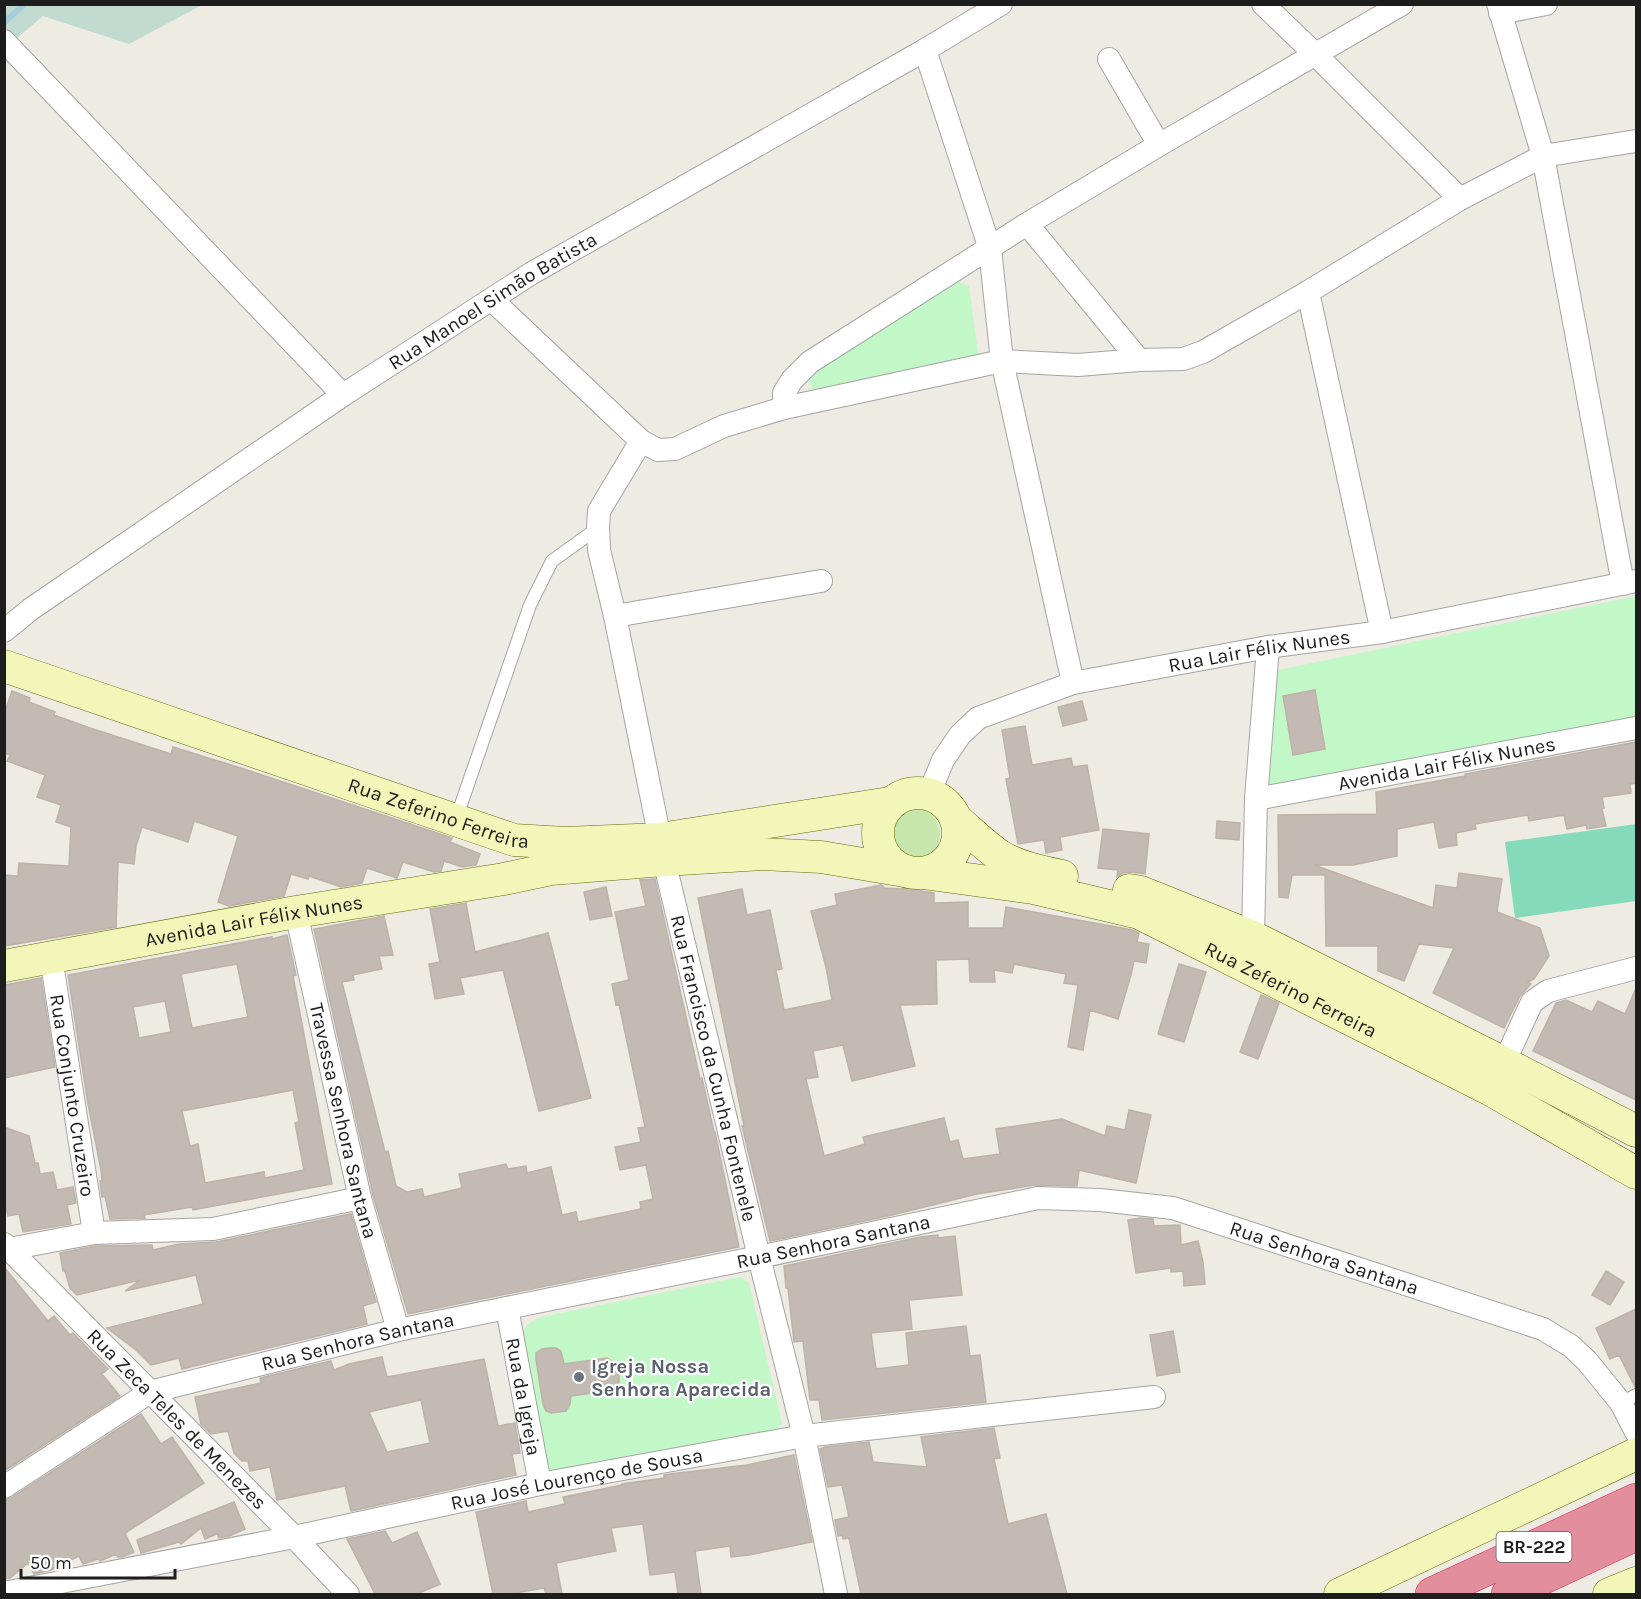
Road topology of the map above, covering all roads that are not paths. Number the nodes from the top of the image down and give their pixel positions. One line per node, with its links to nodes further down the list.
1 (1000, 4): 7 (street, Rua Manoel Simão Batista)
2 (1263, 4): 8 (street)
3 (1402, 4): 8 (street)
4 (1546, 4): 5 (street)
5 (1499, 9): 12 (street)
6 (4, 41): 20 (street)
7 (925, 50): 15 (street); 17 (street, Rua Manoel Simão Batista)
8 (1315, 54): 11 (street); 13 (street)
9 (1108, 59): 11 (street)
10 (1636, 141): 12 (street)
11 (1159, 145): 14 (street)
12 (1543, 156): 13 (street); 25 (street)
13 (1460, 199): 16 (street)
14 (1028, 224): 15 (street); 18 (street)
15 (990, 249): 19 (street); 21 (street)
16 (1308, 292): 18 (street); 28 (street)
17 (492, 300): 20 (street, Rua Manoel Simão Batista); 22 (street)
18 (1139, 360): 19 (street)
19 (1002, 361): 21 (street); 31 (street)
20 (343, 395): 27 (street, Rua Manoel Simão Batista)
21 (784, 408): 22 (street)
22 (641, 441): 23 (street, Rua Francisco da Cunha Fontenele)
23 (598, 528): 26 (street, Rua Francisco da Cunha Fontenele); 36 (lane)
24 (821, 581): 26 (street)
25 (1630, 583): 28 (street, Rua Lair Félix Nunes)
26 (615, 616): 39 (street, Rua Francisco da Cunha Fontenele)
27 (4, 631)
28 (1382, 632): 29 (street, Rua Lair Félix Nunes)
29 (1268, 647): 31 (street, Rua Lair Félix Nunes); 34 (street)
30 (4, 666): 36 (main road, Rua Zeferino Ferreira)
31 (1073, 683): 33 (street, Rua Lair Félix Nunes)
32 (1636, 728): 34 (street, Avenida Lair Félix Nunes)
33 (929, 794): 35 (main road); 37 (main road)
34 (1256, 799): 43 (street)
35 (890, 803): 39 (main road, Rua Zeferino Ferreira); 40 (main road)
36 (456, 820): 38 (main road, Rua Zeferino Ferreira)
37 (957, 820): 40 (main road); 43 (main road, Rua Zeferino Ferreira)
38 (514, 840): 39 (main road, Rua Zeferino Ferreira); 41 (main road)
39 (662, 850): 40 (main road, Rua Zeferino Ferreira); 41 (main road, Rua Zeferino Ferreira); 53 (street, Rua Francisco da Cunha Fontenele)
40 (914, 872): 49 (main road, Rua Zeferino Ferreira)
41 (504, 879): 42 (main road, Avenida Lair Félix Nunes)
42 (296, 912): 44 (main road, Avenida Lair Félix Nunes); 50 (street, Travessa Senhora Santana)
43 (1253, 937): 47 (main road, Rua Zeferino Ferreira)
44 (51, 957): 45 (main road, Avenida Lair Félix Nunes); 51 (street, Rua Conjunto Cruzeiro)
45 (4, 966)
46 (1636, 968): 47 (street)
47 (1504, 1063): 48 (main road, Rua Zeferino Ferreira)
48 (1636, 1131)
49 (1636, 1173)
50 (360, 1198): 51 (street); 55 (street, Travessa Senhora Santana)
51 (94, 1233): 52 (street)
52 (7, 1247): 56 (street, Rua Zeca Teles de Menezes)
53 (759, 1257): 54 (street, Rua Senhora Santana); 58 (street, Rua Senhora Santana); 60 (street, Rua Francisco da Cunha Fontenele)
54 (507, 1308): 55 (street, Rua Senhora Santana); 62 (street, Rua da Igreja)
55 (398, 1330): 56 (street, Rua Senhora Santana)
56 (150, 1392): 63 (street, Rua Senhora Santana); 66 (street, Rua Zeca Teles de Menezes)
57 (1154, 1397): 60 (street, Rua José Lourenço de Sousa)
58 (1629, 1399): 59 (street, Rua Senhora Santana)
59 (1636, 1432)
60 (804, 1436): 62 (street, Rua José Lourenço de Sousa); 70 (street, Rua Francisco da Cunha Fontenele)
61 (1636, 1454): 71 (main road, BR-222)
62 (540, 1484): 66 (street, Rua José Lourenço de Sousa)
63 (4, 1487)
64 (1636, 1500): 72 (highway, BR-222)
65 (1636, 1534): 73 (highway, BR-222)
66 (294, 1537): 68 (street, Rua José Lourenço de Sousa); 69 (street, Rua Zeca Teles de Menezes)
67 (1636, 1583): 74 (main road)
68 (4, 1593)
69 (348, 1594)
70 (836, 1594)
71 (1340, 1594)
72 (1432, 1594)
73 (1508, 1594)
74 (1609, 1594)

